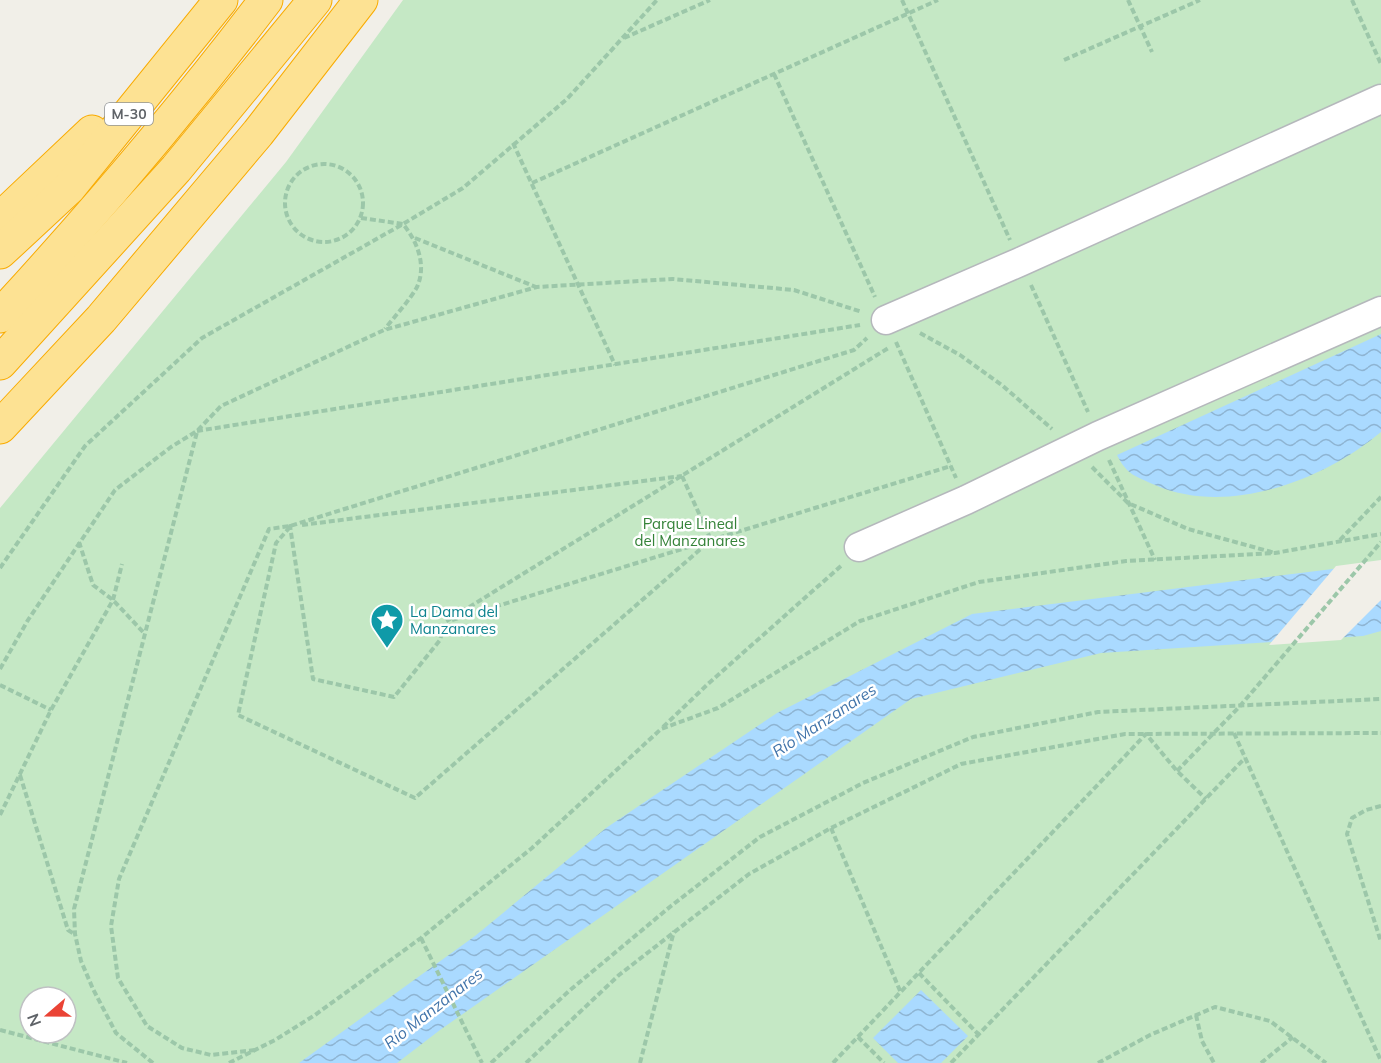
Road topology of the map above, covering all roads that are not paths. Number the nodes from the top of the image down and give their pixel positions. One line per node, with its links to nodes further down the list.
1 (221, 0): 5 (highway)
2 (266, 0): 10 (highway)
3 (315, 0): 12 (highway)
4 (361, 0): 13 (highway)
5 (189, 41): 7 (highway); 8 (highway, M-30)
6 (1381, 99): 11 (street)
7 (0, 219)
8 (0, 252)
9 (1381, 311): 14 (street)
10 (0, 316)
11 (891, 332)
12 (0, 363)
13 (0, 427)
14 (859, 548)

